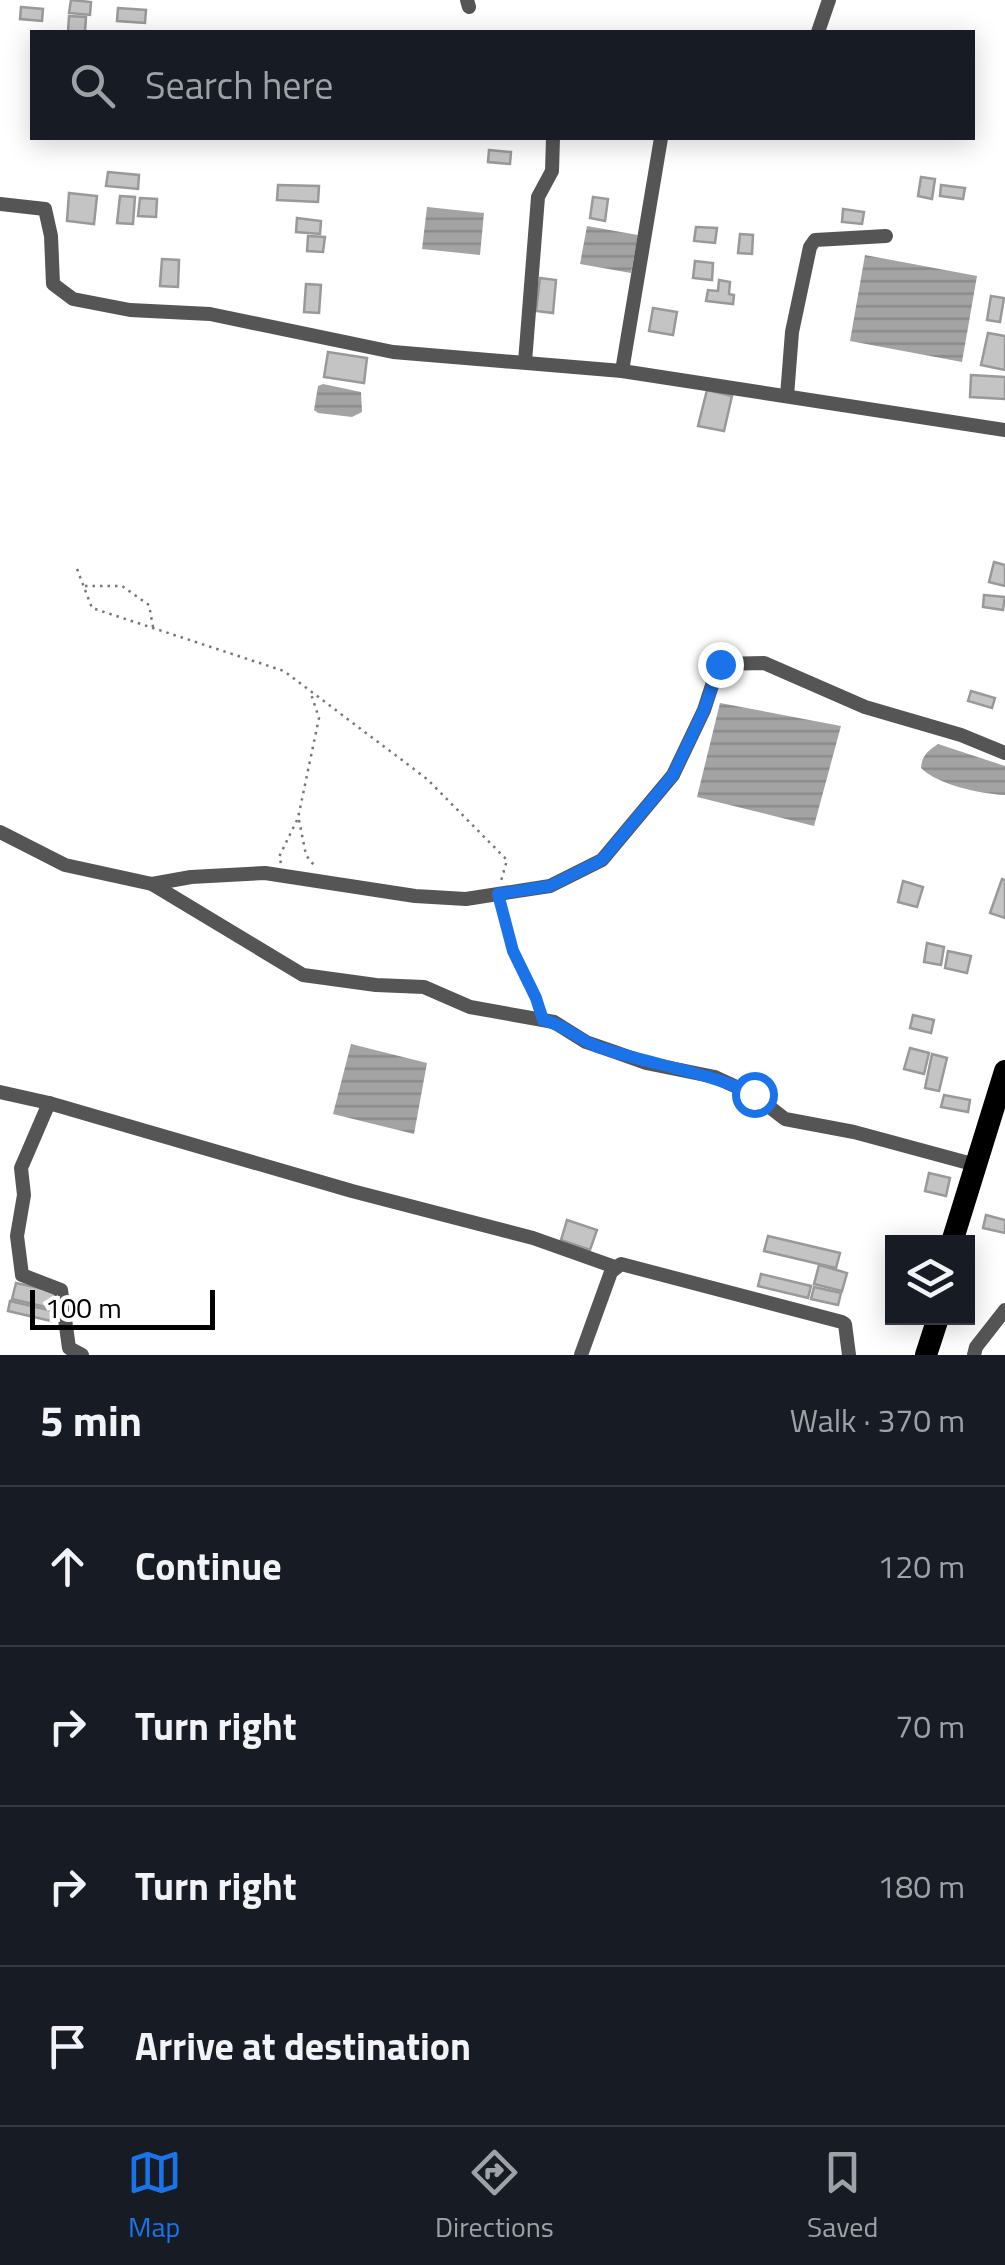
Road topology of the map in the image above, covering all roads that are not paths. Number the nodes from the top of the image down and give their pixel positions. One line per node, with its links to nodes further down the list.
1 (829, 0): 2 (street)
2 (819, 30)
3 (554, 140): 7 (street)
4 (661, 140): 8 (street)
5 (0, 204): 7 (street)
6 (886, 236): 9 (street)
7 (525, 362): 8 (street)
8 (622, 371): 9 (street)
9 (787, 396): 10 (street)
10 (1005, 430)
11 (1005, 753): 13 (street)
12 (0, 832): 13 (street)
13 (152, 884): 18 (street)
14 (1005, 1071): 18 (main road)
15 (0, 1092): 16 (street)
16 (49, 1103): 21 (street); 25 (street)
17 (1005, 1110): 20 (main road)
18 (976, 1165): 19 (main road)
19 (954, 1235)
20 (965, 1235)
21 (616, 1267): 26 (street); 27 (street)
22 (1005, 1310): 30 (street)
23 (926, 1325): 28 (main road)
24 (936, 1325): 29 (main road)
25 (82, 1355)
26 (581, 1355)
27 (849, 1355)
28 (916, 1355)
29 (926, 1355)
30 (974, 1355)

